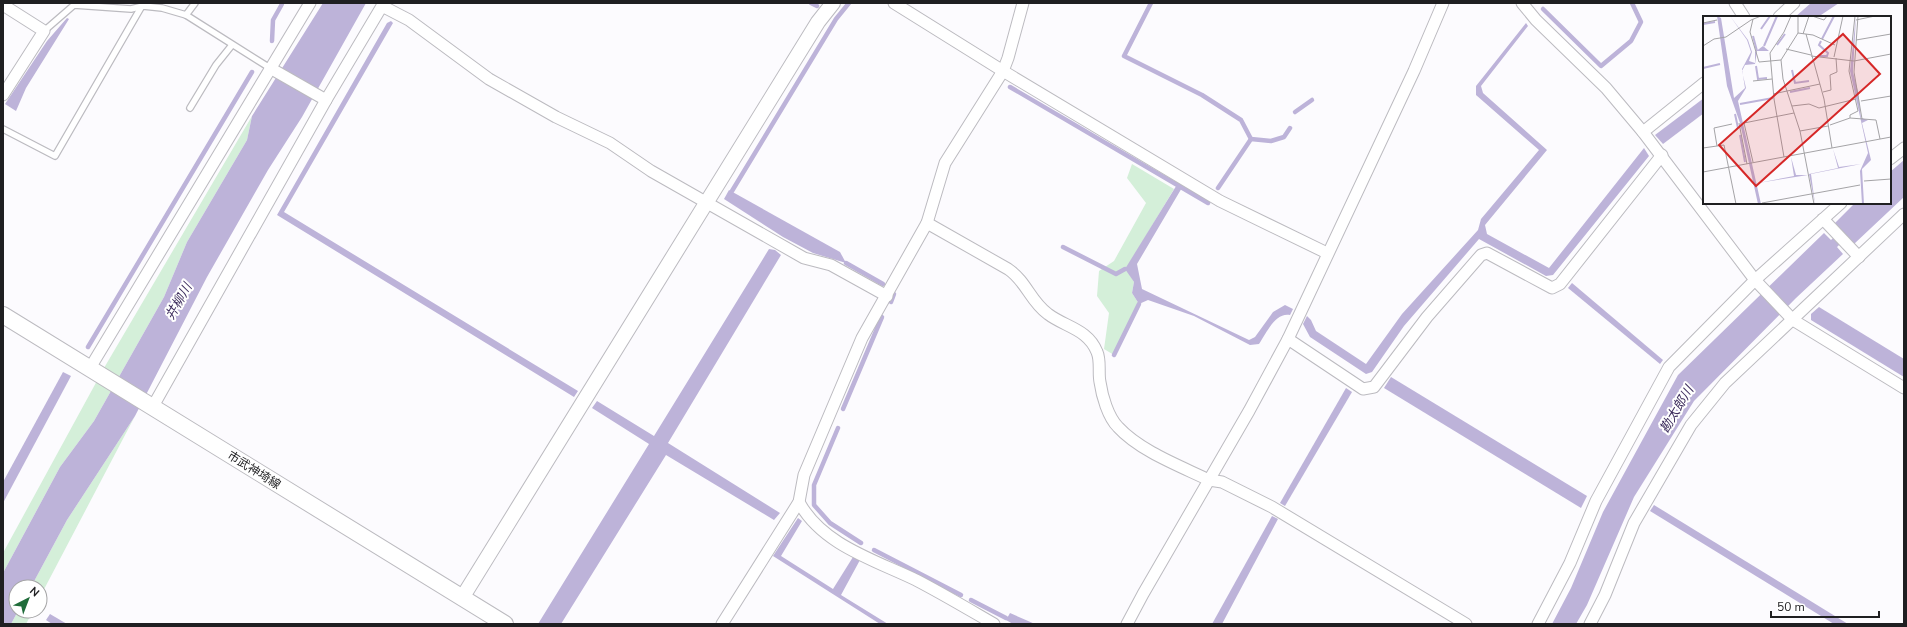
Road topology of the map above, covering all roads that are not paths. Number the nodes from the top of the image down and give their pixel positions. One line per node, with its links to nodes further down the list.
1 (195, 3): 12 (lane)
2 (310, 3): 17 (street)
3 (833, 3): 28 (street)
4 (894, 3): 18 (street)
5 (1023, 3): 18 (street)
6 (1443, 3): 33 (street)
7 (1522, 3): 24 (street)
8 (1735, 3): 13 (street)
9 (1794, 3): 14 (street)
10 (143, 4): 12 (lane); 15 (lane); 23 (lane)
11 (3, 5): 15 (street)
12 (186, 15): 16 (lane)
13 (1743, 16)
14 (1780, 16)
15 (44, 31): 20 (street)
16 (232, 45): 17 (lane); 22 (lane)
17 (270, 68): 21 (street); 40 (street)
18 (1003, 71): 32 (street); 33 (street)
19 (1703, 84): 24 (street)
20 (3, 95)
21 (326, 100): 28 (street); 42 (street)
22 (190, 108)
23 (3, 129)
24 (1643, 132): 26 (street)
25 (1904, 148): 27 (street)
26 (1662, 155): 35 (street); 39 (street)
27 (1891, 158)
28 (707, 202): 36 (street); 45 (street)
29 (1840, 204): 31 (street)
30 (1904, 214): 34 (street)
31 (1823, 219): 34 (street); 35 (street)
32 (927, 223): 36 (street); 43 (street)
33 (1327, 253): 39 (street)
34 (1859, 257): 38 (street)
35 (1755, 280): 38 (street); 51 (street)
36 (887, 296): 44 (street)
37 (3, 314): 40 (main road, 市武神埼線)
38 (1793, 320): 41 (street); 52 (street)
39 (1288, 339): 43 (street)
40 (93, 370): 42 (main road, 市武神埼線)
41 (1904, 388)
42 (150, 407): 45 (main road, 市武神埼線)
43 (1209, 480): 49 (street); 50 (street)
44 (799, 502): 47 (street); 48 (street)
45 (462, 598): 46 (main road, 市武神埼線)
46 (505, 624)
47 (722, 624)
48 (994, 624)
49 (1127, 624)
50 (1466, 624)
51 (1538, 624)
52 (1590, 624)

